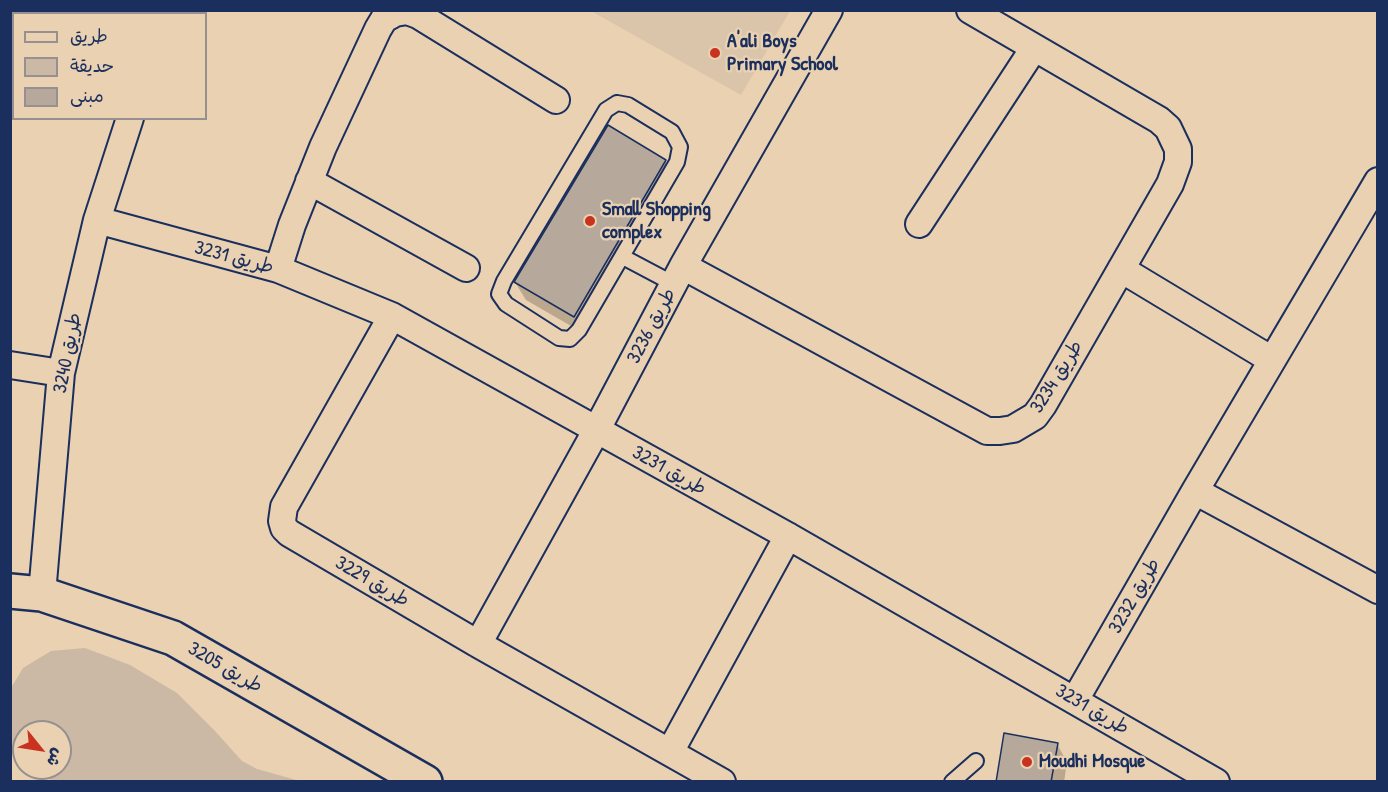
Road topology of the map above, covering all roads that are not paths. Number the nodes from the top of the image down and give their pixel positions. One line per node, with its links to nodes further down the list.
1 (829, 10): 15 (street, طريق 3236)
2 (970, 10): 4 (street, طريق 3234)
3 (395, 11): 5 (street); 7 (street)
4 (1034, 48): 10 (street); 14 (street, طريق 3234)
5 (556, 100)
6 (129, 120): 9 (street, طريق 3240)
7 (309, 181): 12 (street); 13 (street)
8 (1377, 181): 17 (street, طريق 3232)
9 (97, 220): 13 (street, طريق 3231); 19 (street, طريق 3240)
10 (919, 224)
11 (623, 257): 11 (lane); 15 (lane)
12 (466, 268)
13 (278, 269): 16 (street, طريق 3231)
14 (1121, 269): 15 (street, طريق 3234); 17 (street)
15 (679, 275): 20 (street, طريق 3236)
16 (392, 316): 20 (street, طريق 3231); 25 (street, طريق 3229)
17 (1272, 360): 21 (street, طريق 3232)
18 (10, 365): 19 (street)
19 (61, 373): 24 (street, طريق 3240)
20 (596, 431): 22 (street, طريق 3231); 25 (street, طريق 3236)
21 (1195, 491): 23 (street); 26 (street, طريق 3232)
22 (788, 536): 26 (street, طريق 3231); 27 (street)
23 (1377, 590)
24 (26, 593): 29 (street, طريق 3205)
25 (478, 644): 27 (street, طريق 3229)
26 (1075, 700): 32 (street, طريق 3231)
27 (670, 752): 30 (street, طريق 3229)
28 (976, 761): 31 (lane)
29 (425, 782)
30 (722, 782)
31 (952, 782)
32 (1216, 782)

